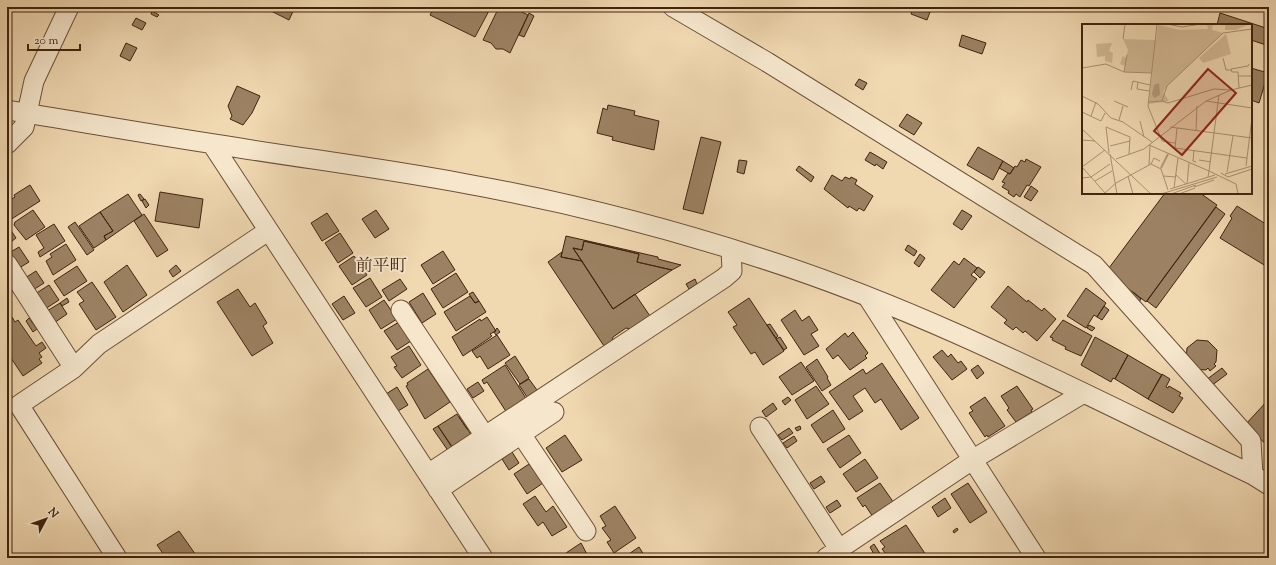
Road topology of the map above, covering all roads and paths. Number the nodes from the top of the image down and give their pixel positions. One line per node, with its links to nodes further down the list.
1 (69, 7): 4 (street)
2 (673, 7): 20 (street)
3 (7, 110): 4 (street)
4 (27, 113): 5 (street); 6 (street)
5 (7, 144)
6 (212, 144): 7 (street); 8 (street)
7 (268, 231): 12 (street); 19 (street)
8 (731, 249): 10 (street); 17 (street)
9 (7, 264): 12 (street)
10 (867, 296): 13 (street); 18 (street)
11 (401, 310): 17 (street)
12 (74, 368): 25 (street)
13 (1082, 394): 18 (street); 20 (street)
14 (554, 412): 16 (street)
15 (760, 427): 24 (street)
16 (521, 434): 22 (street); 23 (street)
17 (485, 436): 19 (street)
18 (972, 460): 24 (street); 27 (street)
19 (428, 474): 22 (street)
20 (1253, 475): 21 (street)
21 (1269, 485)
22 (438, 490): 26 (street)
23 (586, 530)
24 (833, 554)
25 (117, 558)
26 (483, 558)
27 (1036, 558)

